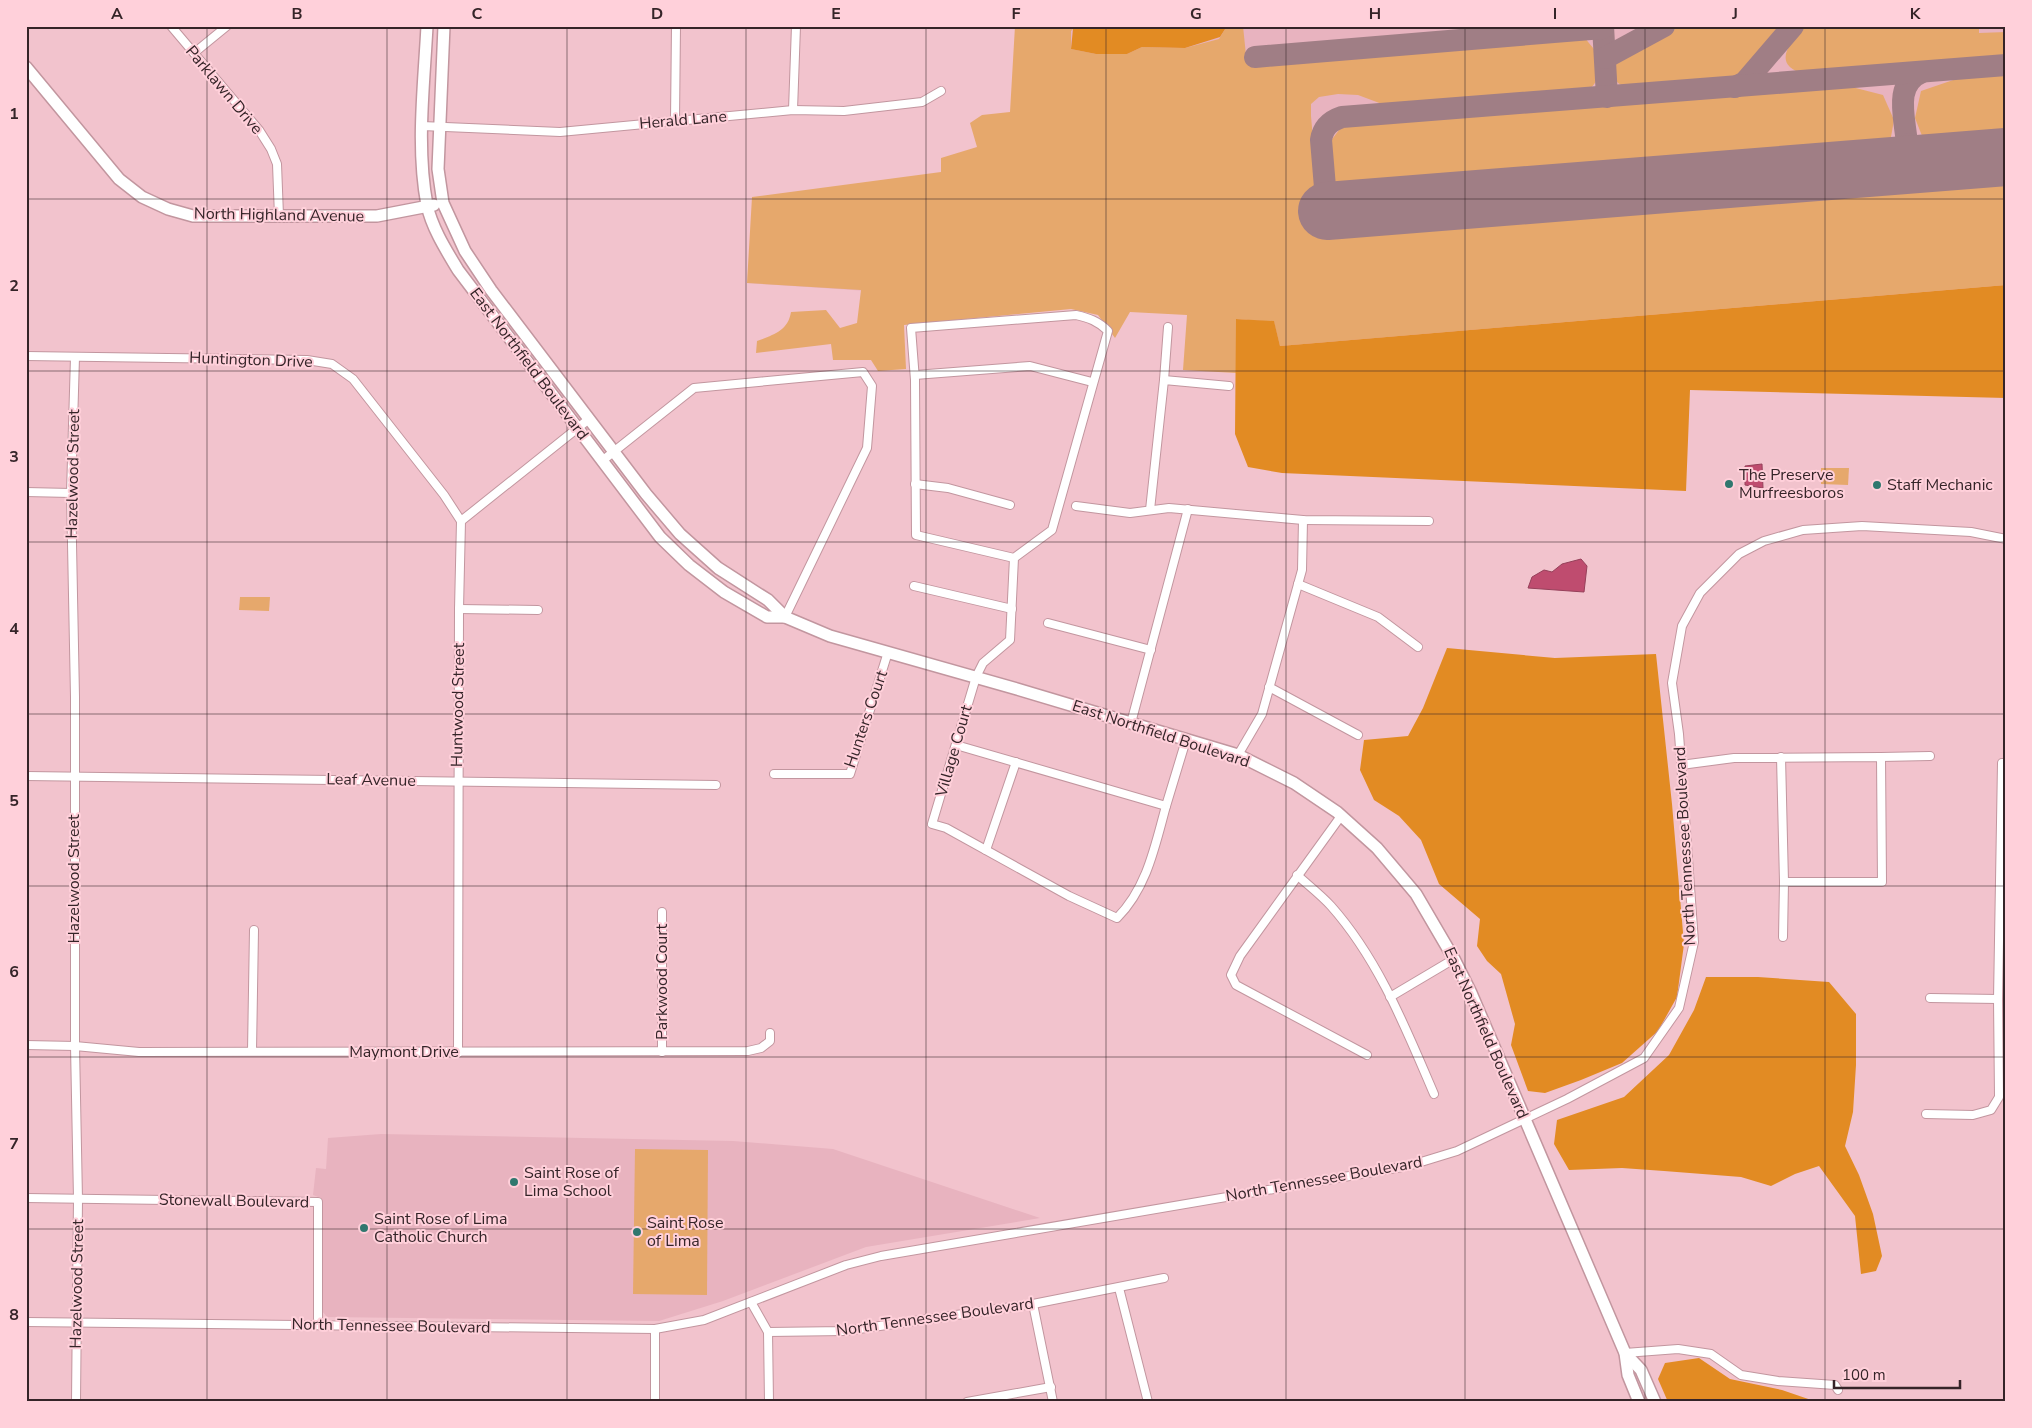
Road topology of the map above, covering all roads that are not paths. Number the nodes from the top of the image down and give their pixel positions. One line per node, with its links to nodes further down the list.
1 (172, 26): 7 (street, Parklawn Drive)
2 (227, 26): 7 (street)
3 (427, 26): 12 (main road, East Northfield Boulevard)
4 (444, 26): 13 (main road, East Northfield Boulevard)
5 (676, 26): 11 (street)
6 (796, 26): 10 (street)
7 (194, 52): 16 (street, Parklawn Drive)
8 (26, 67): 16 (main road, North Highland Avenue)
9 (942, 91): 10 (street, Herald Lane)
10 (793, 110): 11 (street, Herald Lane)
11 (675, 120): 13 (street, Herald Lane)
12 (422, 126): 13 (street, Herald Lane); 15 (main road, East Northfield Boulevard)
13 (439, 126): 14 (main road, East Northfield Boulevard)
14 (444, 203): 15 (main road, North Highland Avenue); 24 (main road, East Northfield Boulevard)
15 (428, 206): 16 (main road, North Highland Avenue); 25 (main road, East Northfield Boulevard)
16 (279, 216)
17 (1168, 327): 21 (street)
18 (26, 356): 19 (street, Huntington Drive)
19 (75, 357): 30 (street, Hazelwood Street); 36 (street, Huntington Drive)
20 (915, 374): 22 (street); 22 (street); 28 (street)
21 (1164, 380): 23 (street); 34 (street)
22 (1092, 382): 39 (street)
23 (1228, 386)
24 (589, 419): 25 (street); 26 (main road, East Northfield Boulevard)
25 (577, 429): 27 (main road, East Northfield Boulevard); 36 (street)
26 (614, 450): 27 (street); 45 (main road, East Northfield Boulevard); 45 (street)
27 (602, 461): 45 (main road, East Northfield Boulevard)
28 (915, 484): 31 (street); 39 (street)
29 (26, 492): 30 (street)
30 (71, 493): 65 (street, Hazelwood Street)
31 (1010, 505)
32 (1076, 506): 34 (street)
33 (1188, 509): 34 (street); 35 (street); 48 (street)
34 (1150, 510)
35 (1304, 520): 37 (street); 40 (street)
36 (461, 521): 42 (street, Huntwood Street)
37 (1429, 521)
38 (2006, 539): 62 (street, North Tennessee Boulevard)
39 (1014, 558): 43 (street, Village Court)
40 (1298, 584): 47 (street); 51 (street)
41 (914, 586): 43 (street)
42 (459, 609): 44 (street); 66 (street, Huntwood Street)
43 (1012, 609): 50 (street, Village Court)
44 (538, 610)
45 (785, 617): 49 (main road, East Northfield Boulevard)
46 (1048, 623): 48 (street)
47 (1418, 647)
48 (1151, 650): 52 (street)
49 (888, 652): 50 (main road, East Northfield Boulevard); 63 (street, Hunters Court)
50 (976, 677): 52 (main road, East Northfield Boulevard); 55 (street, Village Court)
51 (1269, 687): 53 (street); 56 (street)
52 (1131, 723): 54 (main road, East Northfield Boulevard)
53 (1358, 735)
54 (1186, 740): 56 (main road, East Northfield Boulevard); 68 (street)
55 (956, 745): 60 (street); 70 (street, Village Court)
56 (1238, 755): 69 (main road, East Northfield Boulevard)
57 (1930, 756): 59 (street)
58 (1781, 757): 59 (street); 62 (street); 72 (street)
59 (1881, 757): 72 (street)
60 (1016, 762): 68 (street); 70 (street)
61 (2006, 763): 79 (street)
62 (1681, 765): 89 (street, North Tennessee Boulevard)
63 (774, 774)
64 (26, 776): 65 (street, Leaf Avenue)
65 (74, 777): 66 (street, Leaf Avenue); 82 (street, Hazelwood Street)
66 (458, 781): 67 (street, Leaf Avenue); 84 (street, Huntwood Street)
67 (716, 785)
68 (1166, 806): 70 (street)
69 (1341, 816): 71 (street); 76 (main road, East Northfield Boulevard)
70 (986, 850)
71 (1297, 876): 77 (street); 86 (street)
72 (1784, 882): 75 (street)
73 (662, 912): 85 (street, Parkwood Court)
74 (254, 930): 83 (street)
75 (1783, 937)
76 (1454, 959): 77 (street); 89 (main road, East Northfield Boulevard)
77 (1390, 997): 87 (street)
78 (1930, 998): 79 (street)
79 (1998, 999): 88 (street)
80 (770, 1033): 85 (street, Maymont Drive)
81 (26, 1045): 82 (street, Maymont Drive)
82 (75, 1046): 83 (street, Maymont Drive); 91 (street, Hazelwood Street)
83 (252, 1051): 84 (street, Maymont Drive)
84 (458, 1052): 85 (street, Maymont Drive)
85 (662, 1052)
86 (1366, 1055)
87 (1434, 1094)
88 (1926, 1114)
89 (1525, 1119): 94 (street, North Tennessee Boulevard); 101 (main road, East Northfield Boulevard)
90 (26, 1198): 91 (street, Stonewall Boulevard)
91 (78, 1199): 97 (street, Hazelwood Street); 98 (street, Stonewall Boulevard)
92 (1164, 1278): 93 (street, North Tennessee Boulevard)
93 (1119, 1288): 95 (street, North Tennessee Boulevard); 109 (street)
94 (751, 1302): 99 (street, North Tennessee Boulevard); 100 (street)
95 (1033, 1304): 100 (street, North Tennessee Boulevard); 102 (street)
96 (26, 1322): 97 (street, North Tennessee Boulevard)
97 (77, 1323): 98 (street, North Tennessee Boulevard); 104 (street, Hazelwood Street)
98 (318, 1325): 99 (street, North Tennessee Boulevard)
99 (655, 1329): 105 (street)
100 (768, 1332): 106 (street)
101 (1625, 1353): 103 (street); 110 (main road, East Northfield Boulevard); 111 (main road, East Northfield Boulevard)
102 (1051, 1387): 107 (street); 108 (street)
103 (1838, 1390)
104 (76, 1402)
105 (655, 1402)
106 (769, 1402)
107 (967, 1402)
108 (1053, 1402)
109 (1148, 1402)
110 (1639, 1402)
111 (1655, 1402)

